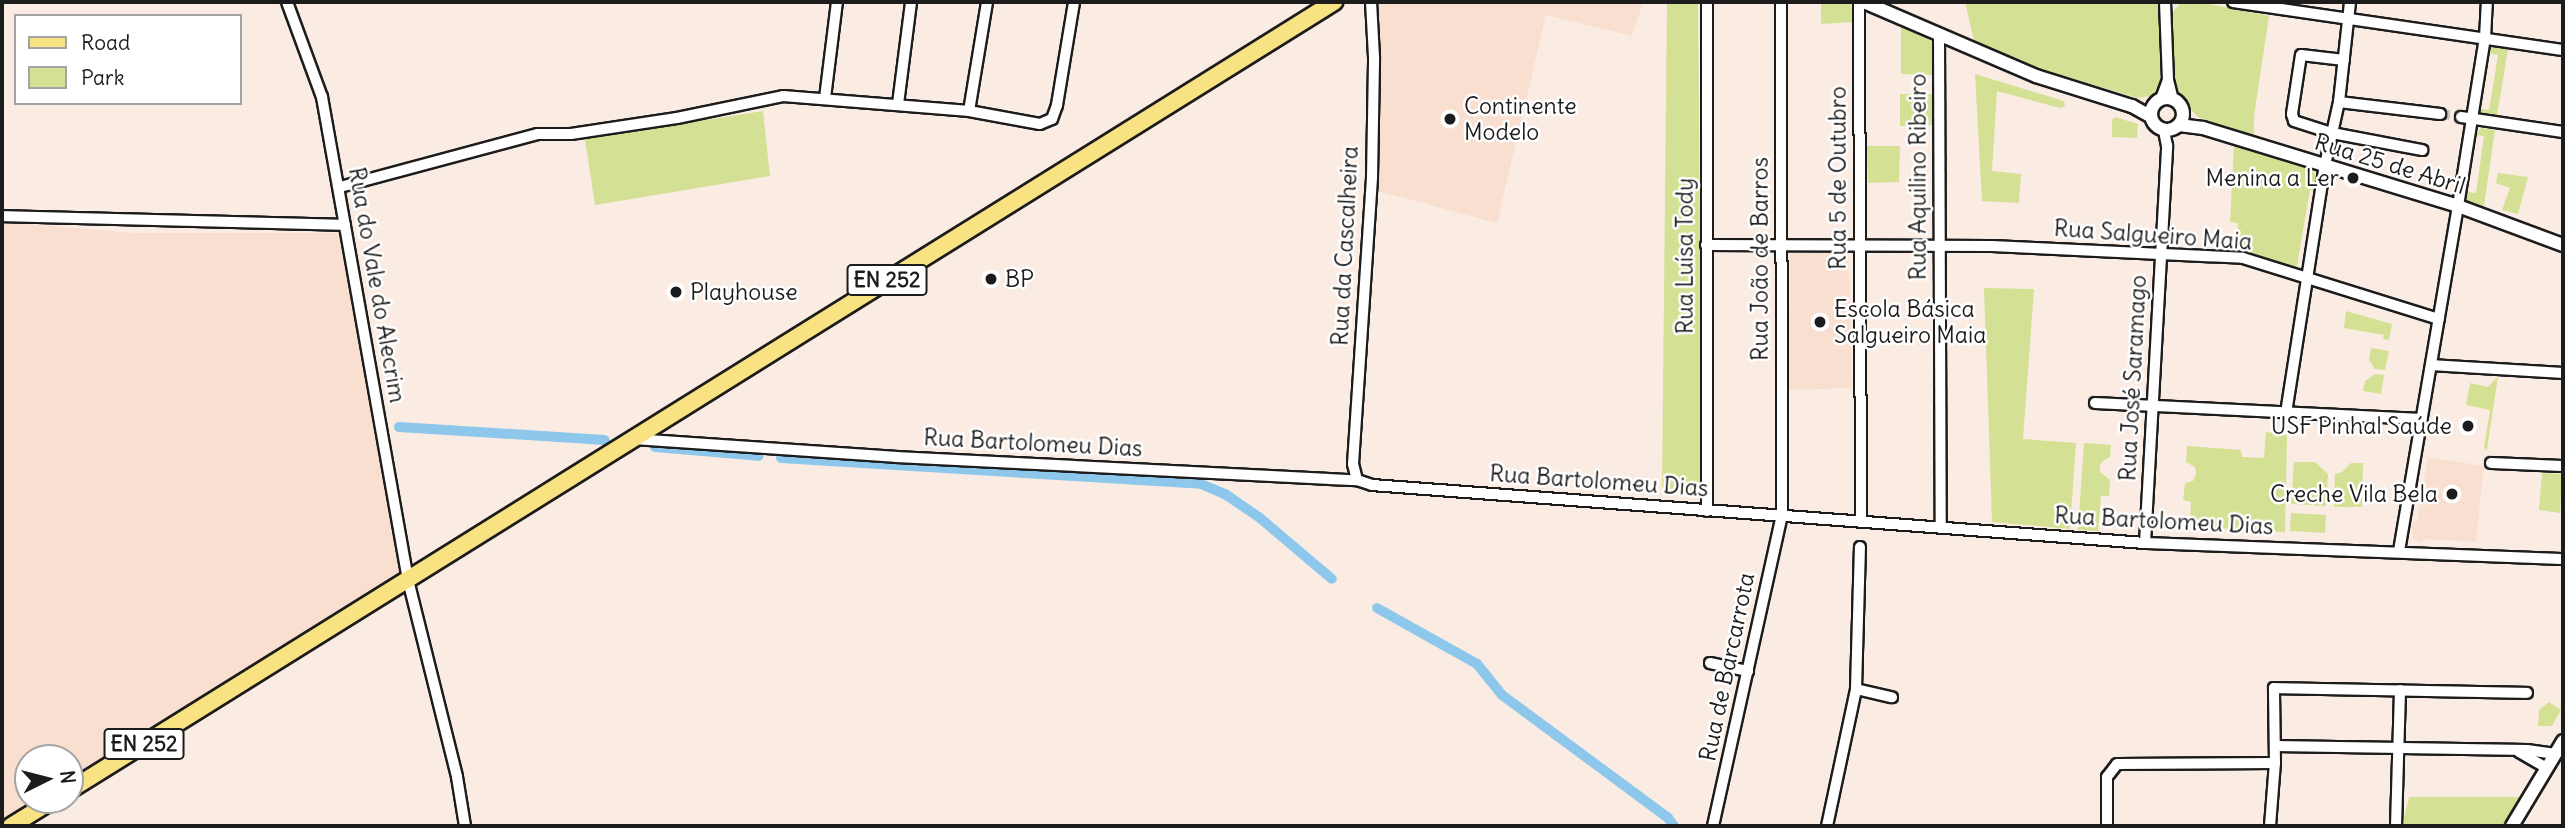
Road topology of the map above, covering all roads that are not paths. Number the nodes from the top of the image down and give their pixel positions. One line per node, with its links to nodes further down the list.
1 (287, 2): 35 (street, Rua do Vale do Alecrim)
2 (837, 2): 22 (street)
3 (911, 2): 24 (street)
4 (987, 2): 26 (street)
5 (1074, 2): 26 (street)
6 (1334, 2): 53 (main road, EN 252)
7 (1365, 2): 16 (street, Rua da Cascalheira)
8 (1371, 2): 16 (street, Rua da Cascalheira)
9 (1707, 2): 40 (street, Rua Luísa Tody)
10 (1781, 2): 41 (street, Rua João de Barros)
11 (1862, 2): 18 (street); 42 (street, Rua 5 de Outubro)
12 (2165, 2): 25 (street)
13 (2233, 2): 17 (street)
14 (2350, 2): 17 (street)
15 (2487, 2): 19 (street)
16 (1370, 14): 56 (street, Rua da Cascalheira)
17 (2349, 18): 19 (street); 21 (street)
18 (1939, 37): 25 (street); 43 (street, Rua Aquilino Ribeiro)
19 (2485, 38): 20 (street); 28 (street)
20 (2563, 50)
21 (2344, 60): 23 (street); 32 (street)
22 (825, 98): 24 (street); 35 (street)
23 (2339, 102): 27 (street); 32 (street)
24 (898, 104): 26 (street)
25 (2159, 105): 29 (street); 30 (street)
26 (969, 111)
27 (2440, 114)
28 (2466, 118): 31 (street); 36 (street)
29 (2181, 119): 30 (street); 34 (street, Rua 25 de Abril)
30 (2164, 131): 44 (street, Rua José Saramago)
31 (2563, 132)
32 (2332, 133): 33 (street); 34 (street)
33 (2421, 150)
34 (2325, 165): 36 (street, Rua 25 de Abril); 45 (street)
35 (340, 187): 38 (street, Rua do Vale do Alecrim)
36 (2458, 206): 39 (street, Rua 25 de Abril); 46 (street)
37 (2, 216): 38 (street)
38 (345, 225): 65 (street, Rua do Vale do Alecrim)
39 (2563, 244)
40 (1706, 245): 41 (street, Rua Salgueiro Maia); 57 (street, Rua Luísa Tody)
41 (1781, 247): 42 (street, Rua Salgueiro Maia); 58 (street, Rua João de Barros)
42 (1860, 247): 43 (street, Rua Salgueiro Maia); 59 (street, Rua 5 de Outubro)
43 (1939, 247): 44 (street, Rua Salgueiro Maia); 60 (street, Rua Aquilino Ribeiro)
44 (2161, 255): 45 (street, Rua Salgueiro Maia); 50 (street, Rua José Saramago)
45 (2307, 280): 46 (street, Rua Salgueiro Maia); 51 (street)
46 (2439, 319): 47 (street)
47 (2431, 365): 48 (street); 52 (street)
48 (2563, 373)
49 (2095, 403): 50 (street)
50 (2152, 406): 51 (street); 61 (street, Rua José Saramago)
51 (2286, 413): 52 (street)
52 (2422, 419): 63 (street)
53 (633, 439): 56 (street, Rua Bartolomeu Dias); 65 (main road, EN 252)
54 (2491, 463): 55 (street)
55 (2563, 466)
56 (1357, 480): 57 (street, Rua Bartolomeu Dias)
57 (1707, 511): 58 (street, Rua Bartolomeu Dias)
58 (1782, 516): 59 (street, Rua Bartolomeu Dias); 67 (street, Rua de Barcarrota)
59 (1861, 522): 60 (street, Rua Bartolomeu Dias)
60 (1941, 528): 61 (street, Rua Bartolomeu Dias)
61 (2145, 543): 63 (street, Rua Bartolomeu Dias)
62 (1860, 547): 68 (street)
63 (2399, 551): 64 (street, Rua Bartolomeu Dias)
64 (2563, 559)
65 (408, 580): 78 (main road, EN 252); 81 (street, Rua do Vale do Alecrim)
66 (1710, 663): 67 (street)
67 (1748, 671): 82 (street, Rua de Barcarrota)
68 (1856, 689): 71 (street); 83 (street)
69 (2400, 690): 70 (street); 72 (street); 74 (street)
70 (2527, 693)
71 (1892, 697)
72 (2275, 746): 74 (street); 76 (street)
73 (2560, 749): 75 (street); 77 (street)
74 (2400, 750): 75 (street); 86 (street)
75 (2519, 752): 77 (street)
76 (2275, 763): 84 (street); 85 (street)
77 (2547, 768): 87 (street)
78 (84, 781)
79 (30, 814): 80 (main road)
80 (11, 826)
81 (465, 826)
82 (1713, 826)
83 (1827, 826)
84 (2107, 826)
85 (2270, 826)
86 (2396, 826)
87 (2512, 826)

